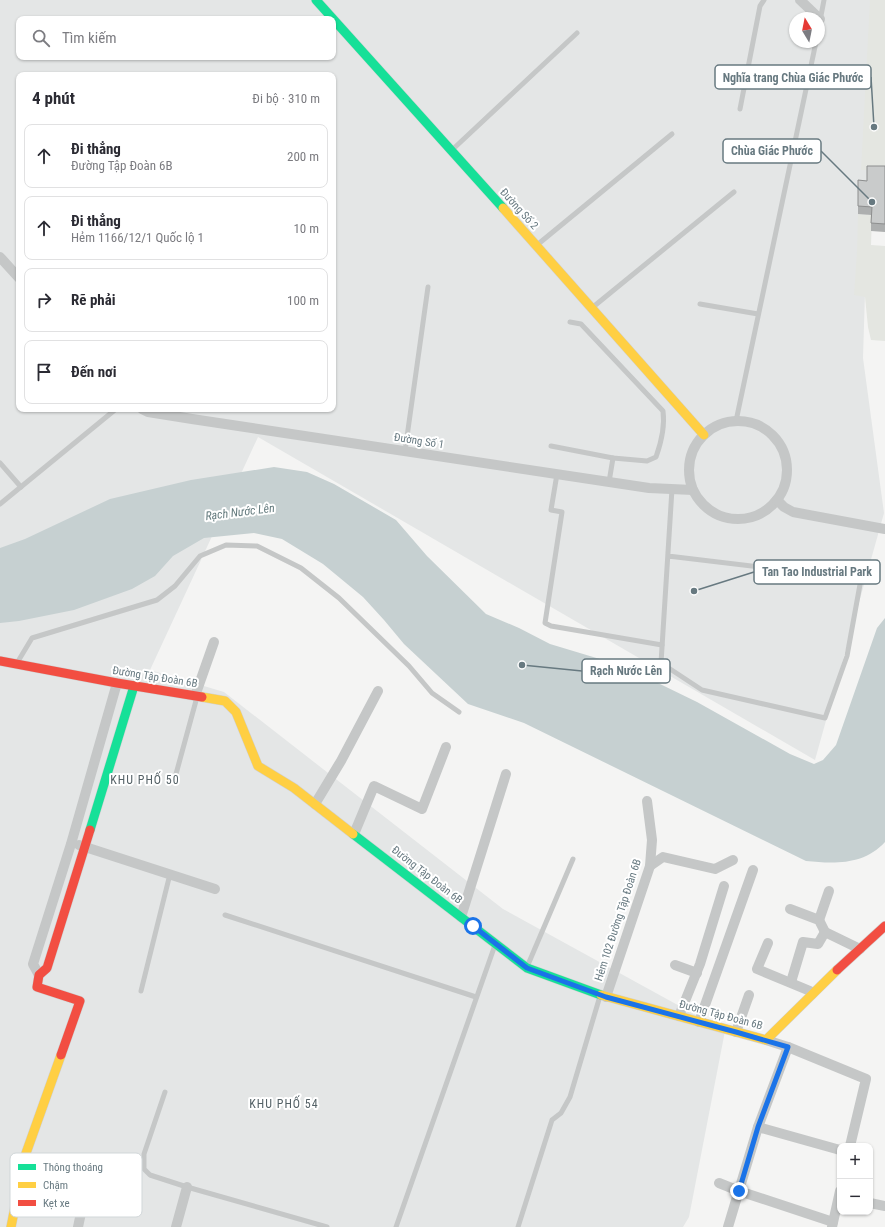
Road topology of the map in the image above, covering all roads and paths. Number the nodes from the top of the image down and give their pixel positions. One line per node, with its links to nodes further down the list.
1 (316, 0): 7 (street, Đường Số 2)
2 (764, 0): 11 (lane)
3 (800, 0): 5 (street)
4 (824, 0): 6 (lane)
5 (810, 12)
6 (822, 12)
7 (330, 16)
8 (336, 22): 13 (street, Đường Số 2)
9 (577, 32): 13 (lane)
10 (815, 48): 21 (lane)
11 (740, 109)
12 (672, 134): 15 (lane)
13 (451, 151): 15 (street, Đường Số 2)
14 (734, 192): 20 (lane)
15 (536, 246): 20 (street, Đường Số 2)
16 (0, 257): 17 (street)
17 (16, 275)
18 (428, 287): 28 (lane)
19 (700, 304): 21 (lane)
20 (592, 308): 26 (street, Đường Số 2)
21 (758, 314): 25 (lane)
22 (570, 322): 29 (lane)
23 (112, 412): 33 (lane)
24 (148, 412): 28 (street, Đường Số 1)
25 (736, 421): 26 (street); 36 (street)
26 (704, 435): 35 (street)
27 (551, 446): 29 (lane)
28 (405, 451): 31 (street, Đường Số 1)
29 (614, 458): 32 (lane)
30 (0, 463): 33 (lane)
31 (557, 474): 32 (street, Đường Số 1); 41 (lane)
32 (610, 482): 34 (street, Đường Số 1)
33 (21, 487): 37 (lane)
34 (672, 489): 35 (street, Đường Số 1); 39 (lane)
35 (693, 490): 36 (street)
36 (777, 500): 38 (street)
37 (0, 504)
38 (885, 529)
39 (668, 556): 41 (lane); 41 (lane)
40 (214, 642): 47 (street)
41 (662, 645)
42 (0, 661): 43 (street, Đường Tập Đoàn 6B)
43 (17, 664): 44 (street, Đường Tập Đoàn 6B); 48 (lane)
44 (117, 683): 45 (street, Đường Tập Đoàn 6B); 55 (street)
45 (134, 686): 47 (street, Đường Tập Đoàn 6B); 56 (street)
46 (378, 691): 53 (street)
47 (196, 696): 50 (lane); 53 (street, Đường Tập Đoàn 6B)
48 (459, 712)
49 (446, 747): 54 (street)
50 (176, 774)
51 (506, 774): 67 (street)
52 (647, 801): 59 (street, Hẻm 102 Đường Tập Đoàn 6B)
53 (315, 804): 54 (street, Đường Tập Đoàn 6B)
54 (354, 834): 67 (street, Đường Tập Đoàn 6B)
55 (72, 844): 56 (street); 77 (street)
56 (85, 846): 61 (street); 77 (street)
57 (573, 859): 75 (lane)
58 (733, 860): 59 (street)
59 (650, 866): 82 (street, Hẻm 102 Đường Tập Đoàn 6B)
60 (753, 870): 85 (street)
61 (170, 874): 63 (street); 79 (lane)
62 (724, 886): 76 (street)
63 (215, 888)
64 (829, 891): 68 (street)
65 (790, 909): 68 (street)
66 (225, 915): 83 (lane)
67 (461, 917): 71 (street, Đường Tập Đoàn 6B)
68 (819, 920): 70 (street)
69 (885, 926): 73 (street, Đường Tập Đoàn 6B)
70 (825, 932): 73 (street); 78 (street)
71 (495, 943): 75 (street, Đường Tập Đoàn 6B); 83 (lane)
72 (768, 943): 78 (street)
73 (860, 949): 80 (street, Đường Tập Đoàn 6B)
74 (675, 965): 76 (street)
75 (527, 968): 82 (street, Đường Tập Đoàn 6B)
76 (697, 973): 84 (street)
77 (39, 975): 93 (street)
78 (790, 982): 80 (street)
79 (141, 991)
80 (812, 994): 87 (street, Đường Tập Đoàn 6B)
81 (749, 995): 86 (street)
82 (603, 996): 84 (street, Đường Tập Đoàn 6B); 108 (lane)
83 (476, 998): 107 (lane)
84 (678, 1016): 85 (street, Đường Tập Đoàn 6B)
85 (699, 1022): 86 (street, Đường Tập Đoàn 6B)
86 (736, 1032): 87 (street, Đường Tập Đoàn 6B)
87 (766, 1040): 88 (street)
88 (788, 1047): 90 (street); 91 (street)
89 (165, 1092): 95 (lane)
90 (758, 1127): 92 (street); 96 (street)
91 (851, 1143)
92 (837, 1149)
93 (26, 1153)
94 (719, 1182): 96 (street)
95 (187, 1187): 105 (street); 106 (lane)
96 (739, 1191): 102 (street); 109 (street)
97 (873, 1204): 98 (street)
98 (885, 1206)
99 (837, 1207): 102 (street)
100 (13, 1217): 103 (street)
101 (80, 1217): 104 (street)
102 (833, 1224)
103 (11, 1227)
104 (78, 1227)
105 (176, 1227)
106 (327, 1227)
107 (396, 1227)
108 (518, 1227)
109 (728, 1227)

